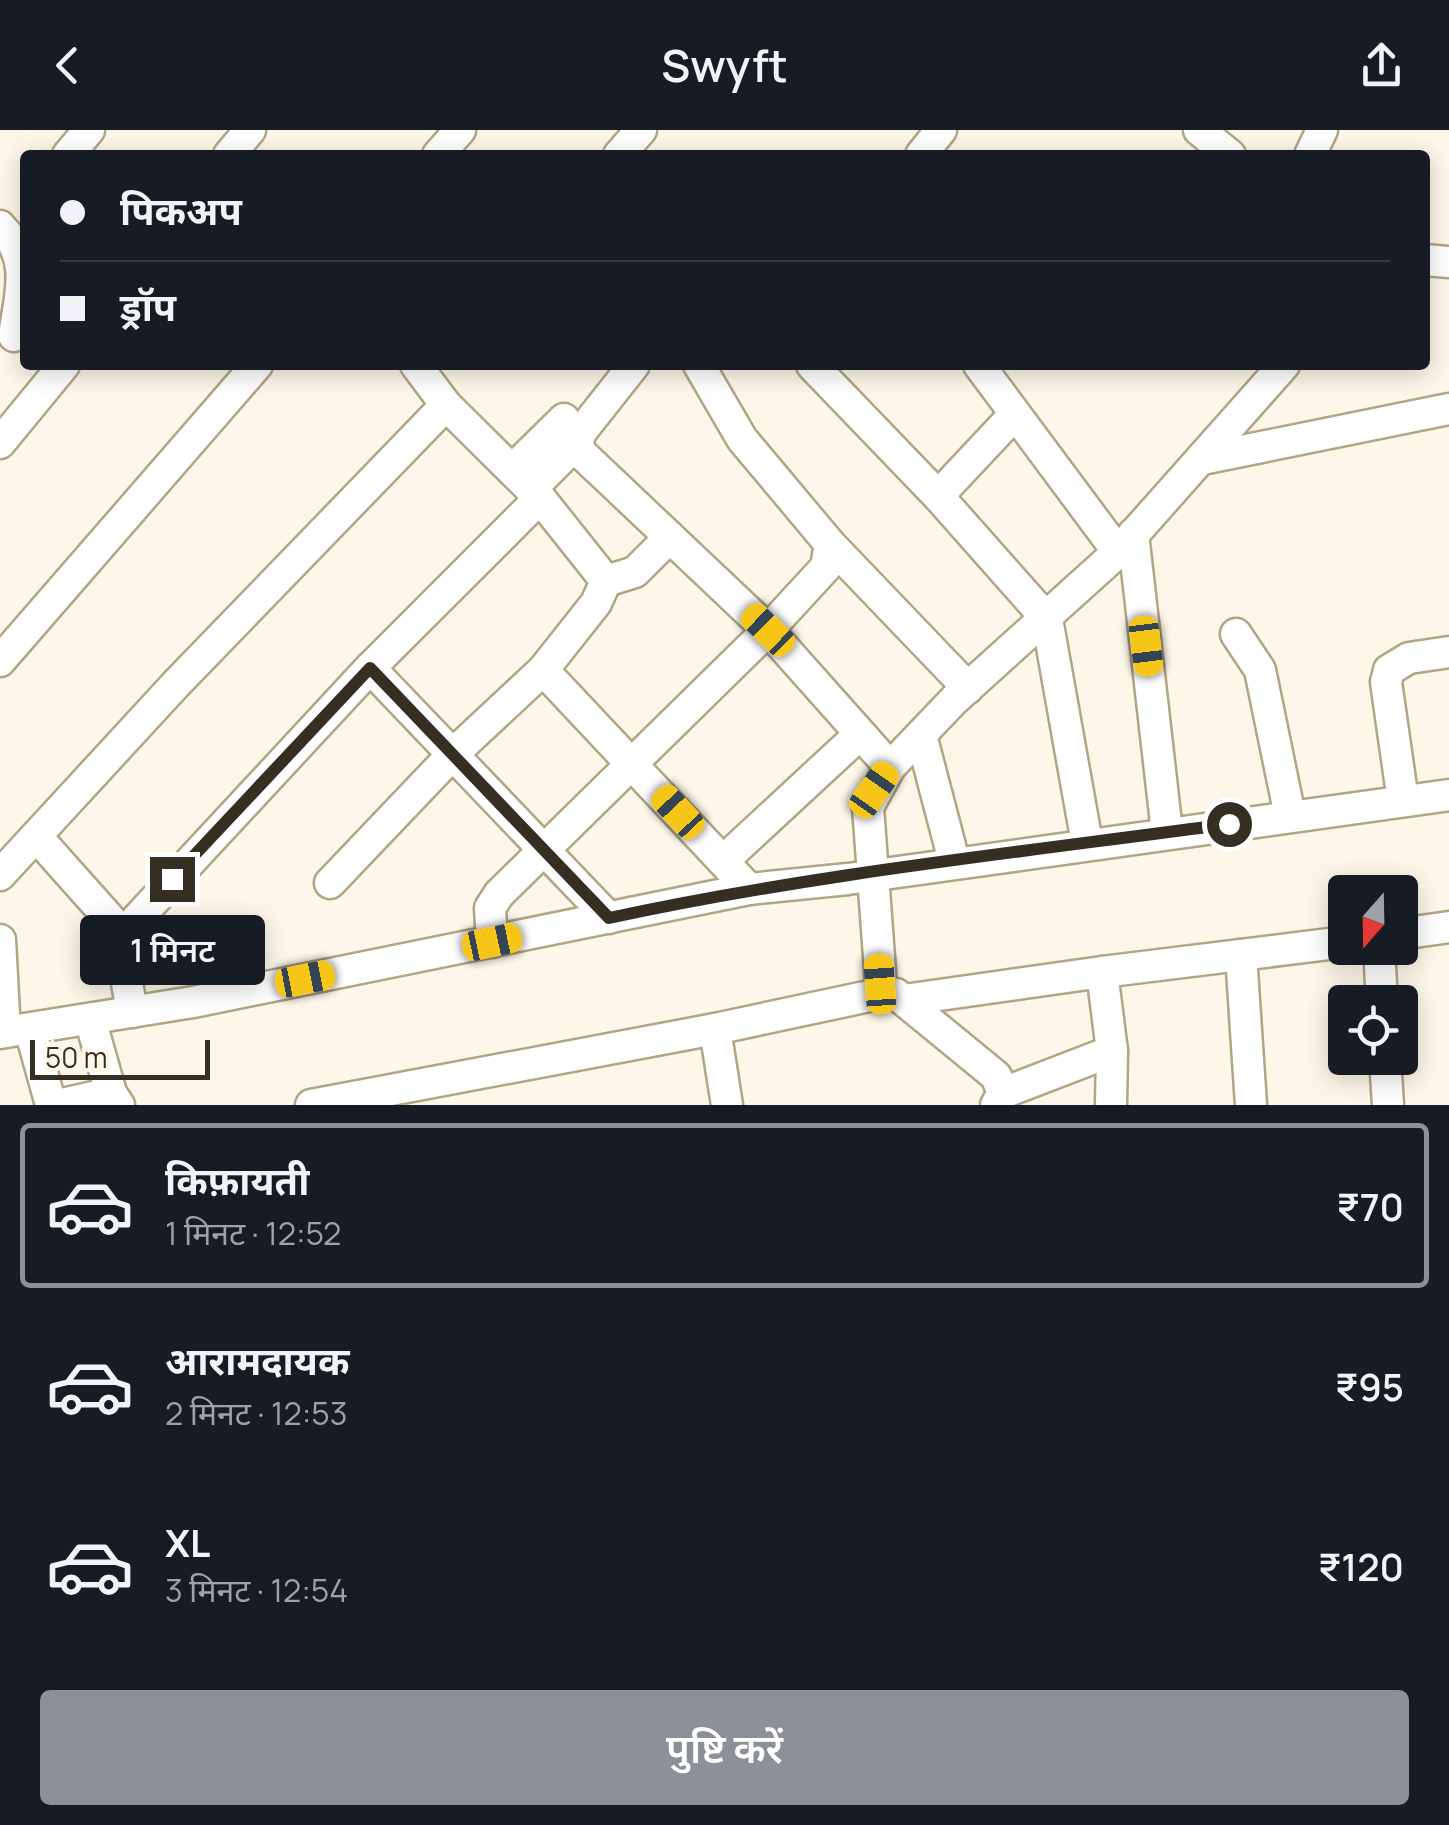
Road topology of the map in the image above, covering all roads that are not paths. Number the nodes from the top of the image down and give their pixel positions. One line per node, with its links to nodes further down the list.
1 (88, 130): 6 (street)
2 (250, 130): 7 (street)
3 (460, 130): 8 (street)
4 (641, 130): 9 (street)
5 (941, 130): 10 (street)
6 (72, 150)
7 (233, 150)
8 (442, 150)
9 (623, 150)
10 (924, 150)
11 (0, 226): 12 (street)
12 (20, 254)
13 (20, 293): 14 (street)
14 (13, 341)
15 (253, 370): 39 (street)
16 (425, 370): 23 (street)
17 (630, 370): 26 (street)
18 (702, 370): 33 (street)
19 (817, 370): 30 (street)
20 (983, 370): 25 (street)
21 (1280, 370): 28 (street)
22 (47, 373): 27 (street)
23 (446, 405): 29 (street); 52 (street)
24 (1449, 409): 28 (street)
25 (1015, 414): 30 (street); 32 (street)
26 (571, 431): 29 (street); 31 (street)
27 (0, 443)
28 (1202, 459): 32 (street)
29 (528, 486): 34 (street); 40 (street)
30 (938, 496): 35 (street)
31 (670, 538): 34 (street); 36 (street)
32 (1126, 543): 35 (street); 51 (street)
33 (830, 544): 36 (street); 42 (street)
34 (606, 581): 41 (street)
35 (1047, 619): 42 (street); 53 (street)
36 (768, 630): 43 (street); 46 (street)
37 (1236, 634): 50 (street)
38 (1449, 652): 49 (street)
39 (0, 662)
40 (370, 668): 45 (street); 64 (street)
41 (543, 670): 45 (street); 46 (street)
42 (968, 688): 44 (street)
43 (859, 735): 47 (street); 55 (street)
44 (920, 735): 47 (street); 56 (street)
45 (454, 754): 54 (street); 59 (street)
46 (632, 763): 54 (street); 55 (street)
47 (890, 767): 57 (street)
48 (1449, 794): 49 (street)
49 (1403, 801): 50 (street)
50 (1290, 816): 51 (street)
51 (1167, 832): 53 (street)
52 (36, 836): 58 (street); 64 (street)
53 (1088, 843): 56 (street)
54 (544, 848): 61 (street); 66 (street)
55 (723, 861): 60 (street)
56 (954, 862): 57 (street)
57 (874, 874): 60 (street); 70 (street)
58 (0, 875)
59 (330, 883)
60 (750, 888): 61 (street)
61 (609, 918): 66 (street)
62 (1449, 927): 63 (street)
63 (1418, 931)
64 (126, 937): 71 (street)
65 (0, 940): 74 (street)
66 (492, 942): 71 (street)
67 (1328, 944): 68 (street)
68 (1241, 955): 69 (street); 83 (street)
69 (1102, 972): 70 (street); 75 (street)
70 (892, 992): 73 (street); 78 (street)
71 (132, 1012): 72 (street)
72 (90, 1019): 74 (street); 77 (street)
73 (715, 1029): 80 (street); 81 (street)
74 (12, 1031): 79 (street)
75 (1112, 1051): 78 (street); 82 (street)
76 (1386, 1075): 84 (street)
77 (115, 1099): 79 (street)
78 (1000, 1099)
79 (54, 1105)
80 (311, 1105)
81 (727, 1105)
82 (1111, 1105)
83 (1251, 1105)
84 (1388, 1105)

